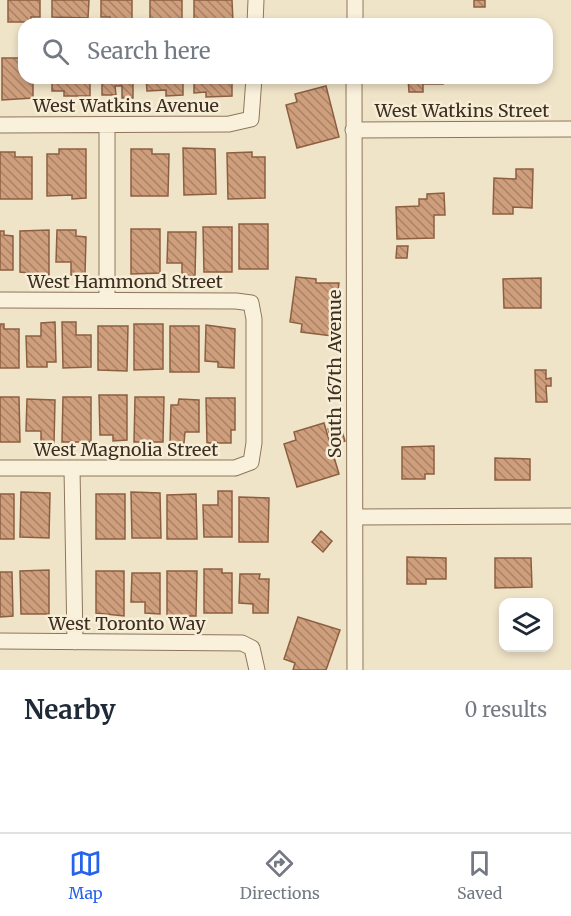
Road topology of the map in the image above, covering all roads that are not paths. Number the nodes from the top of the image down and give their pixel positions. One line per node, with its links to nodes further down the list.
1 (256, 0): 3 (street)
2 (355, 0): 4 (street)
3 (255, 18)
4 (354, 18)
5 (254, 84): 8 (street, West Watkins Avenue)
6 (354, 84): 10 (street, South 167th Avenue)
7 (0, 125): 8 (street, West Watkins Avenue)
8 (107, 125): 12 (street)
9 (571, 129): 10 (street, West Watkins Street)
10 (353, 130): 17 (street, South 167th Avenue)
11 (0, 300): 12 (street, West Hammond Street)
12 (107, 300): 13 (street, West Hammond Street)
13 (251, 462): 15 (street, West Magnolia Street)
14 (0, 468): 15 (street, West Magnolia Street)
15 (72, 468): 19 (street)
16 (571, 516): 17 (street)
17 (355, 517): 21 (street, South 167th Avenue)
18 (0, 641): 19 (street, West Toronto Way)
19 (75, 642): 20 (street, West Toronto Way)
20 (257, 670)
21 (355, 670)

